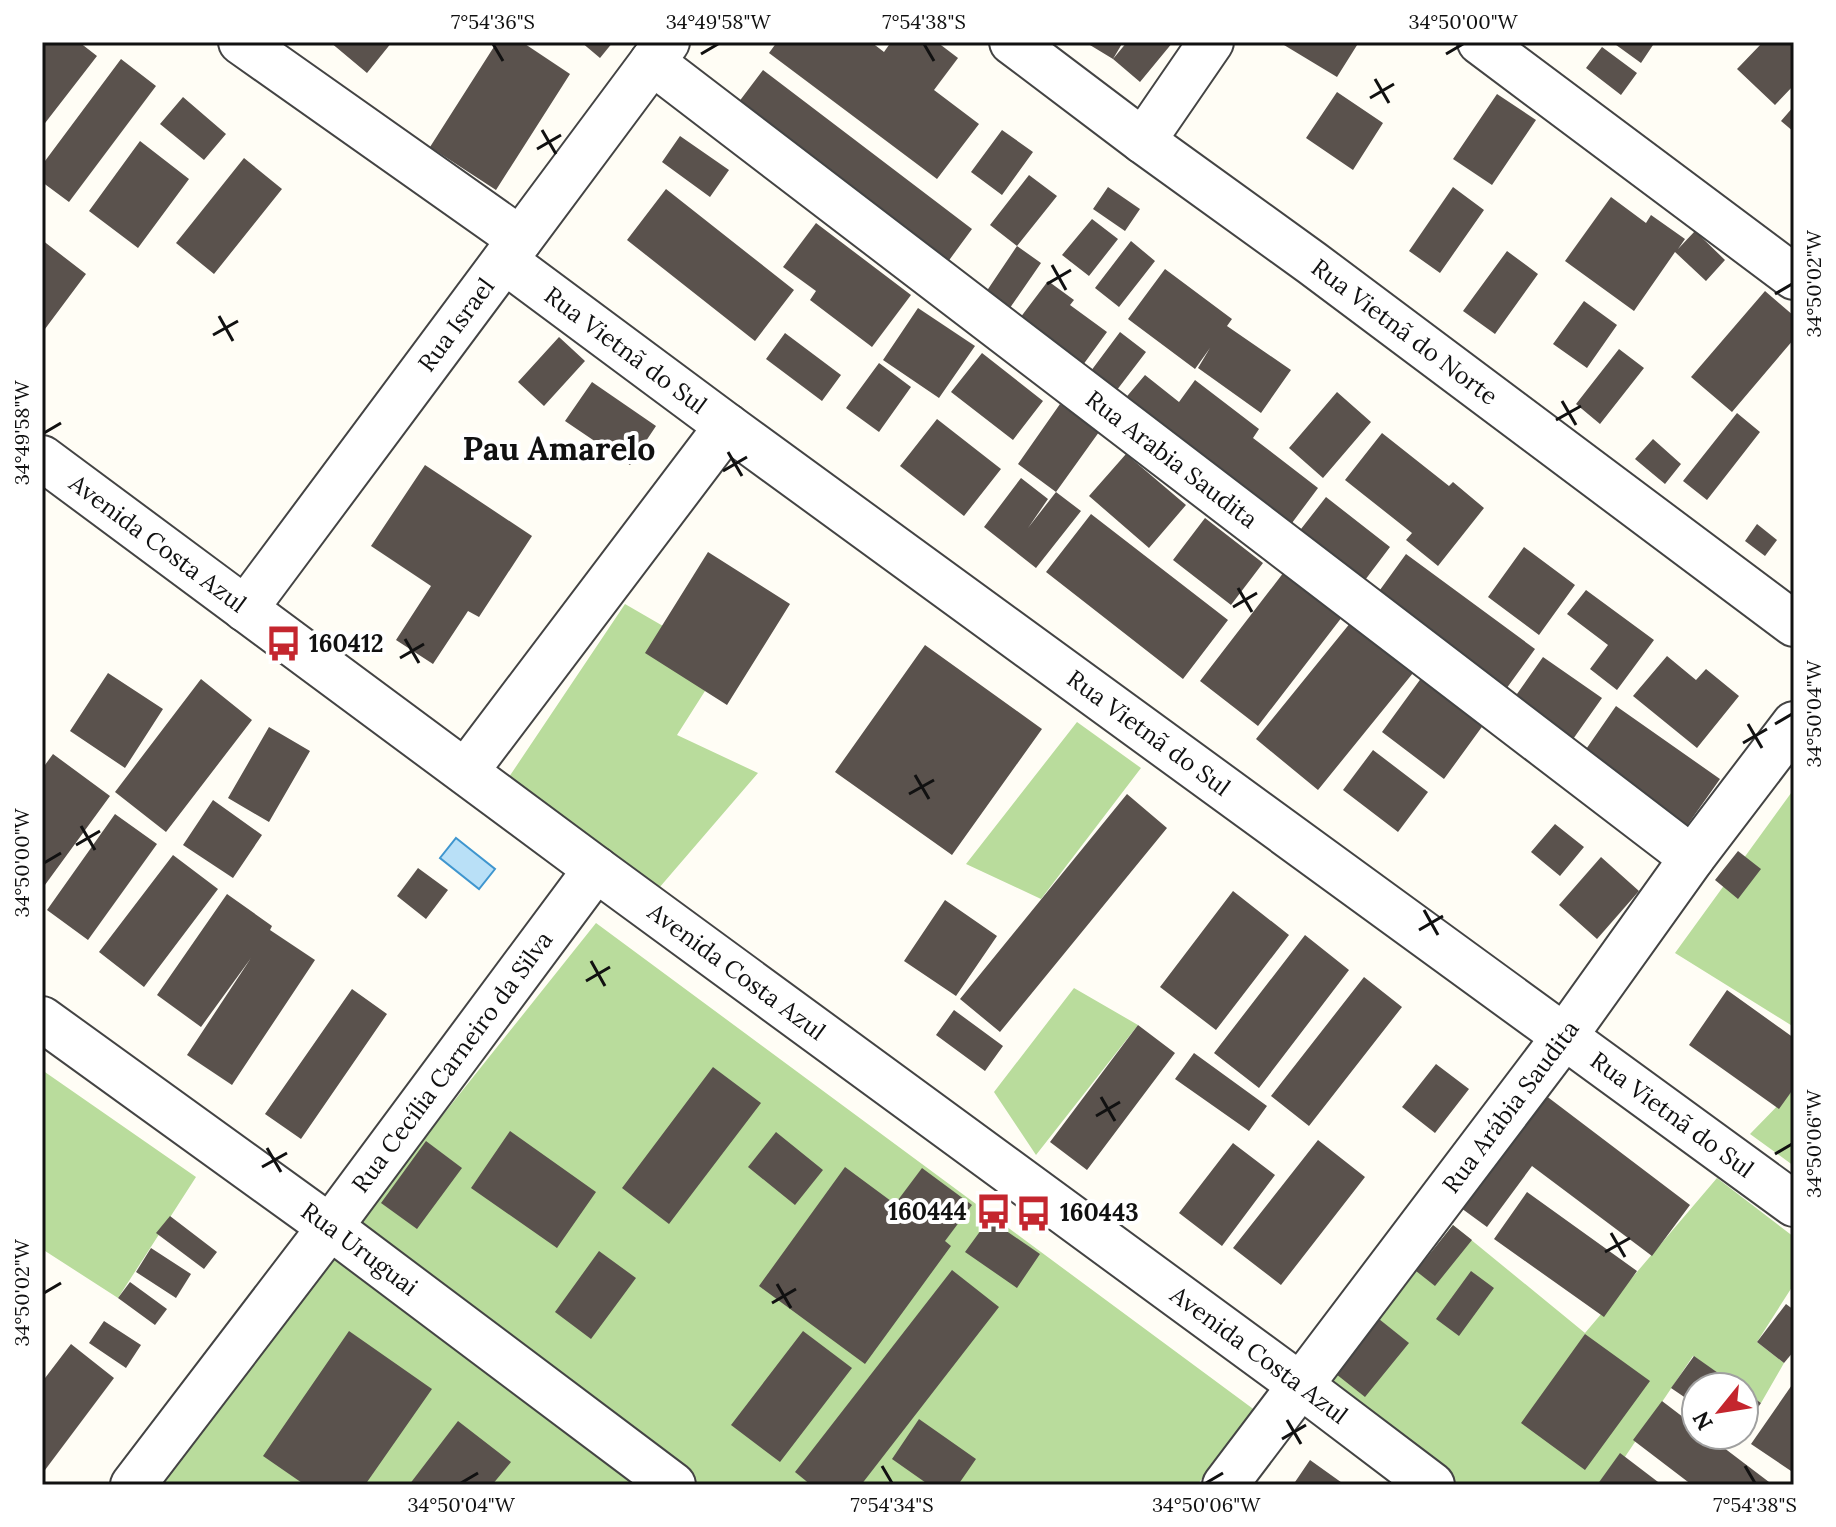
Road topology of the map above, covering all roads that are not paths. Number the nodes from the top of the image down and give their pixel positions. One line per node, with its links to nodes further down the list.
1 (241, 42): 7 (street, Rua Vietnã do Sul)
2 (1012, 42): 6 (street, Rua Vietnã do Norte)
3 (1211, 42): 6 (street)
4 (1480, 42): 8 (street)
5 (659, 52): 7 (street, Rua Israel); 15 (street, Rua Arabia Saudita)
6 (1143, 141): 12 (street, Rua Vietnã do Norte)
7 (512, 250): 9 (street, Rua Vietnã do Sul); 11 (street, Rua Israel)
8 (1794, 277)
9 (727, 426): 14 (street); 18 (street, Rua Vietnã do Sul)
10 (42, 458): 11 (street, Avenida Costa Azul)
11 (245, 609): 14 (street, Avenida Costa Azul)
12 (1794, 624)
13 (1794, 724): 15 (street, Rua Arábia Saudita)
14 (466, 771): 16 (street, Avenida Costa Azul)
15 (1692, 858): 18 (street, Rua Arábia Saudita)
16 (596, 869): 20 (street, Rua Cecília Carneiro da Silva); 21 (street, Avenida Costa Azul)
17 (42, 1019): 20 (street, Rua Uruguai)
18 (1564, 1037): 19 (street, Rua Vietnã do Sul); 21 (street, Rua Arábia Saudita)
19 (1794, 1204)
20 (330, 1227): 22 (street, Rua Cecília Carneiro da Silva); 23 (street, Rua Uruguai)
21 (1300, 1385): 24 (street, Rua Arábia Saudita); 25 (street, Avenida Costa Azul)
22 (133, 1485)
23 (673, 1485)
24 (1225, 1485)
25 (1432, 1485)

